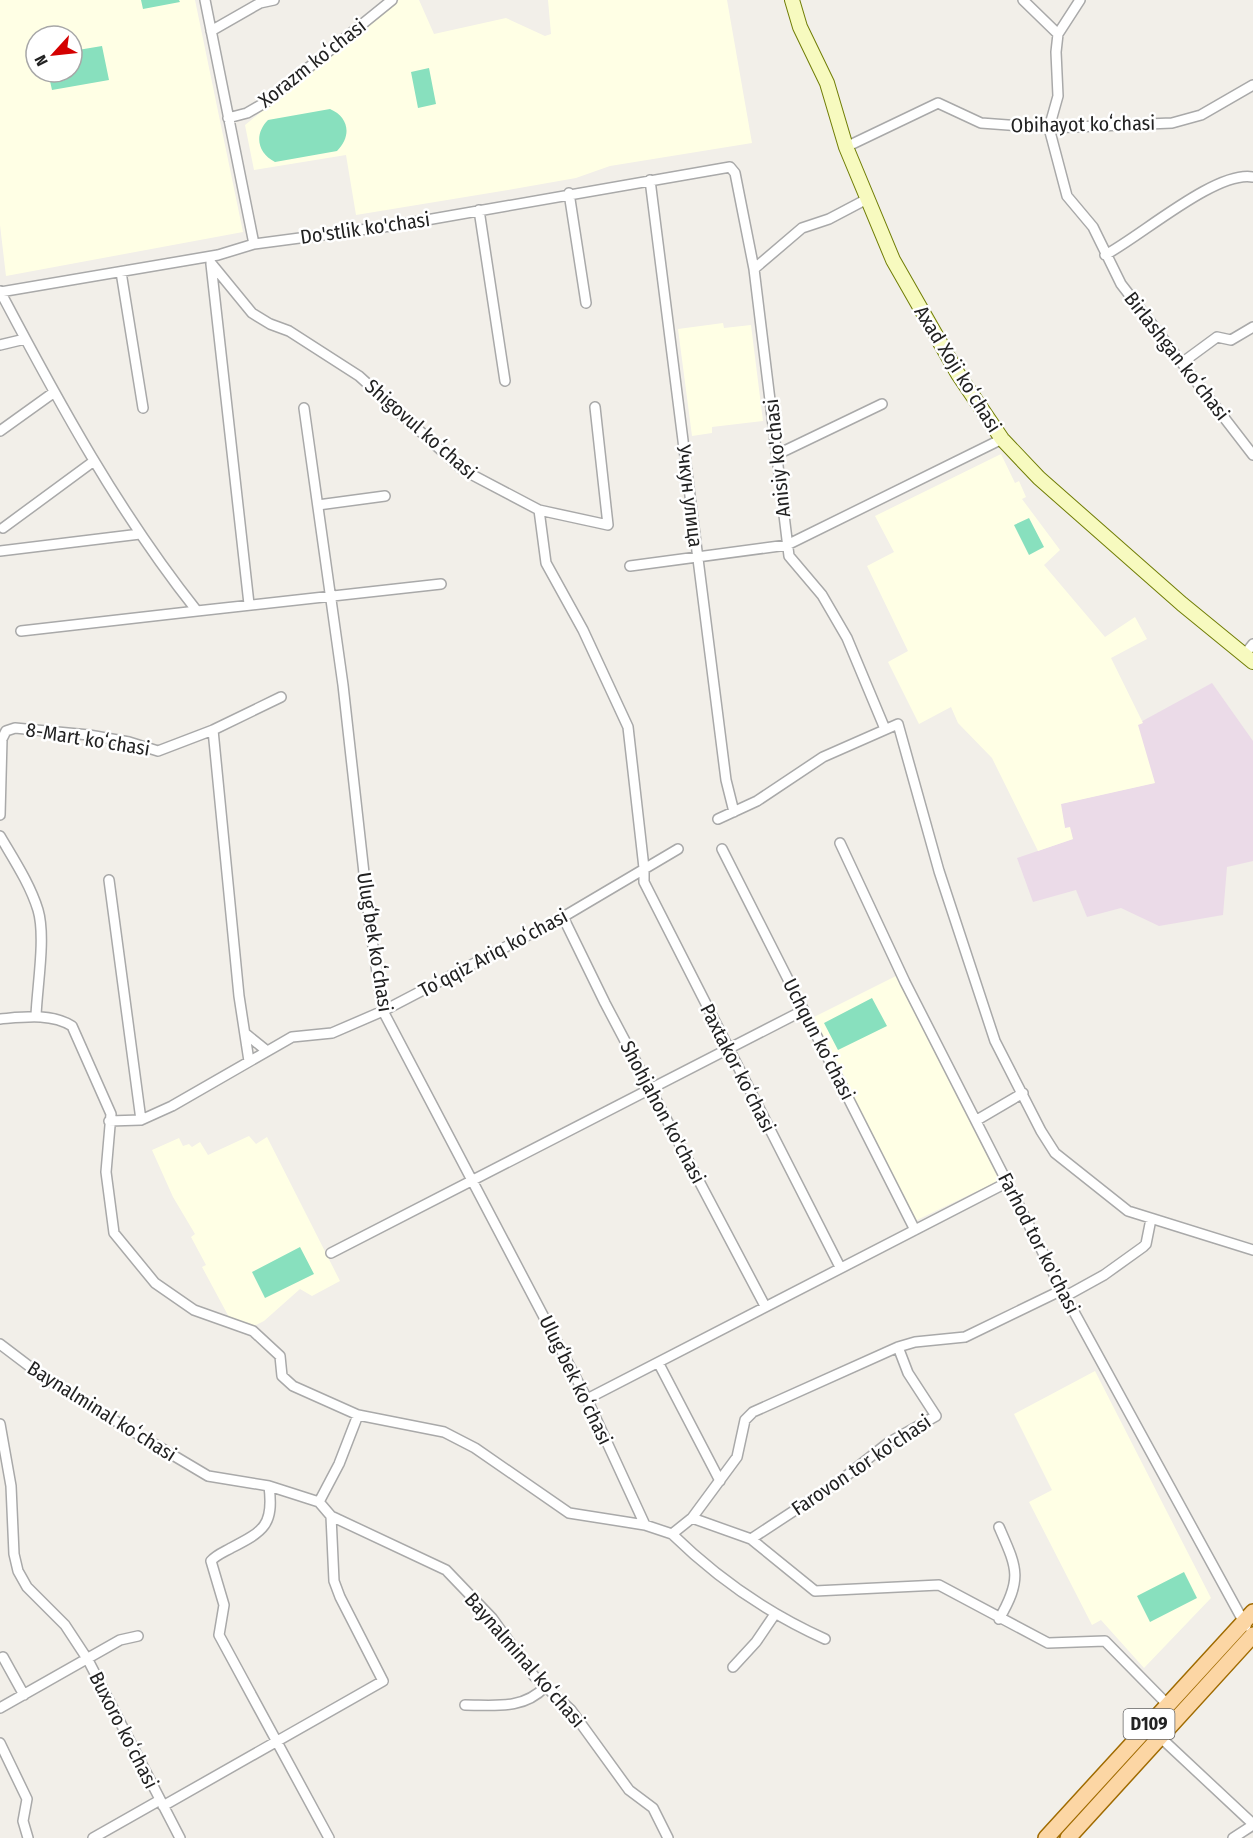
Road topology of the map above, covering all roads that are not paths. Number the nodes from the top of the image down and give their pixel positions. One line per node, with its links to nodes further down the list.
1 (205, 0): 7 (street)
2 (274, 0): 7 (street)
3 (392, 0): 10 (street, Xorazm koʻchasi)
4 (792, 0): 12 (street, Axad Xoji koʻchasi)
5 (1023, 0): 8 (street)
6 (1080, 0): 8 (street)
7 (211, 31): 10 (street)
8 (1058, 34): 11 (street)
9 (1253, 85): 11 (street, Obihayot koʻchasi)
10 (228, 118): 19 (street)
11 (1049, 128): 12 (street, Obihayot koʻchasi); 20 (street, Birlashgan koʻchasi)
12 (846, 147): 17 (street, Axad Xoji koʻchasi)
13 (729, 167): 15 (street, Do'stlik ko'chasi); 22 (street, Anisiy ko'chasi)
14 (1253, 177): 20 (street)
15 (650, 180): 16 (street, Do'stlik ko'chasi); 48 (street, Учкун улица)
16 (569, 193): 18 (street, Do'stlik ko'chasi); 25 (street)
17 (867, 199): 22 (street); 37 (street, Axad Xoji koʻchasi)
18 (479, 210): 19 (street, Do'stlik ko'chasi); 30 (street)
19 (254, 244): 21 (street, Do'stlik ko'chasi)
20 (1105, 255): 29 (street, Birlashgan koʻchasi)
21 (211, 260): 23 (street, Do'stlik ko'chasi); 43 (street, Shigovul koʻchasi); 52 (street)
22 (754, 269): 38 (street, Anisiy ko'chasi)
23 (122, 272): 24 (street, Do'stlik ko'chasi); 34 (street)
24 (0, 292): 27 (street)
25 (586, 303)
26 (1253, 327): 29 (street)
27 (25, 339): 28 (street); 31 (street)
28 (0, 345)
29 (1183, 362): 39 (street, Birlashgan koʻchasi)
30 (505, 381)
31 (53, 393): 36 (street); 40 (street)
32 (882, 404): 38 (street)
33 (595, 407): 43 (street, Shigovul koʻchasi)
34 (143, 408)
35 (304, 408): 42 (street, Ulugʻbek koʻchasi)
36 (0, 431)
37 (1002, 439): 46 (street); 55 (street, Axad Xoji koʻchasi)
38 (778, 454): 46 (street, Anisiy ko'chasi)
39 (1253, 455)
40 (94, 461): 44 (street); 45 (street)
41 (385, 496): 42 (street)
42 (318, 505): 51 (street, Ulugʻbek koʻchasi)
43 (539, 510): 66 (street)
44 (3, 528)
45 (140, 534): 47 (street); 53 (street)
46 (787, 545): 48 (street); 57 (street, Anisiy ko'chasi)
47 (0, 551)
48 (698, 556): 49 (street); 59 (street, Учкун улица)
49 (630, 566)
50 (441, 584): 51 (street)
51 (331, 597): 52 (street); 70 (street, Ulugʻbek koʻchasi)
52 (249, 604): 53 (street)
53 (197, 611): 54 (street)
54 (21, 631)
55 (1250, 653)
56 (281, 697): 58 (street, 8-Mart koʻchasi)
57 (885, 729): 59 (street); 78 (street)
58 (213, 730): 60 (street, 8-Mart koʻchasi); 73 (street)
59 (734, 812): 61 (street)
60 (0, 815)
61 (718, 819)
62 (0, 837): 71 (street)
63 (840, 843): 80 (street, Farhod tor ko'chasi)
64 (678, 849): 66 (street, Toʻqqiz Ariq koʻchasi)
65 (722, 849): 69 (street, Uchqun koʻchasi)
66 (644, 868): 68 (street, Toʻqqiz Ariq koʻchasi); 74 (street, Paxtakor koʻchasi)
67 (109, 880): 79 (street)
68 (563, 917): 70 (street, Toʻqqiz Ariq koʻchasi); 77 (street, Shohjahon ko'chasi)
69 (804, 1010): 74 (street); 85 (street, Uchqun koʻchasi)
70 (383, 1011): 75 (street, Toʻqqiz Ariq koʻchasi); 82 (street, Ulugʻbek koʻchasi)
71 (36, 1016): 72 (street); 81 (street)
72 (0, 1019)
73 (245, 1034): 75 (street); 76 (street)
74 (728, 1048): 77 (street); 88 (street, Paxtakor koʻchasi)
75 (267, 1051): 76 (street, Toʻqqiz Ariq koʻchasi)
76 (249, 1061): 79 (street, Toʻqqiz Ariq koʻchasi)
77 (651, 1088): 82 (street); 90 (street, Shohjahon ko'chasi)
78 (1023, 1094): 80 (street); 84 (street)
79 (141, 1120): 81 (street, Toʻqqiz Ariq koʻchasi)
80 (977, 1120): 83 (street, Farhod tor ko'chasi)
81 (109, 1121): 95 (street)
82 (472, 1179): 87 (street); 94 (street, Ulugʻbek koʻchasi)
83 (1008, 1182): 85 (street); 89 (street, Farhod tor ko'chasi)
84 (1151, 1219): 86 (street); 89 (street)
85 (915, 1230): 88 (street)
86 (1253, 1250)
87 (331, 1252)
88 (840, 1267): 90 (street)
89 (1064, 1293): 92 (street); 107 (street, Farhod tor ko'chasi)
90 (765, 1306): 93 (street)
91 (0, 1344): 98 (street, Baynalminal koʻchasi)
92 (897, 1347): 97 (street); 105 (street, Farovon tor ko'chasi)
93 (659, 1364): 94 (street); 97 (street)
94 (587, 1399): 102 (street, Ulugʻbek koʻchasi)
95 (358, 1415): 99 (street); 102 (street)
96 (0, 1424): 113 (street, Buxoro koʻchasi)
97 (720, 1481): 101 (street)
98 (269, 1486): 99 (street, Baynalminal koʻchasi); 121 (street)
99 (319, 1502): 100 (street, Baynalminal koʻchasi)
100 (331, 1516): 115 (street, Baynalminal koʻchasi); 121 (street)
101 (692, 1518): 104 (street); 105 (street)
102 (645, 1525): 104 (street)
103 (999, 1527): 108 (street)
104 (672, 1534): 106 (street)
105 (751, 1539): 108 (street)
106 (775, 1614): 111 (street); 114 (street)
107 (1248, 1616): 110 (street, Farhod tor ko'chasi); 118 (main road, D109)
108 (999, 1619): 118 (street)
109 (138, 1636): 113 (street)
110 (1252, 1637): 120 (main road, D109)
111 (825, 1639)
112 (3, 1657): 116 (street)
113 (88, 1660): 116 (street, Buxoro koʻchasi); 123 (street, Buxoro koʻchasi)
114 (734, 1667)
115 (545, 1688): 117 (street); 129 (street, Baynalminal koʻchasi)
116 (24, 1695): 119 (street, Buxoro koʻchasi)
117 (465, 1704)
118 (1167, 1704): 130 (main road, D109)
119 (0, 1708)
120 (1160, 1737): 124 (street); 131 (main road, D109)
121 (277, 1741): 123 (street); 128 (street)
122 (0, 1743): 125 (street)
123 (162, 1803): 126 (street, Buxoro koʻchasi); 127 (street, Buxoro koʻchasi)
124 (1253, 1825): 132 (street)
125 (28, 1838)
126 (93, 1838)
127 (180, 1838)
128 (329, 1838)
129 (668, 1838)
130 (1046, 1838)
131 (1068, 1838)
132 (1233, 1838)

